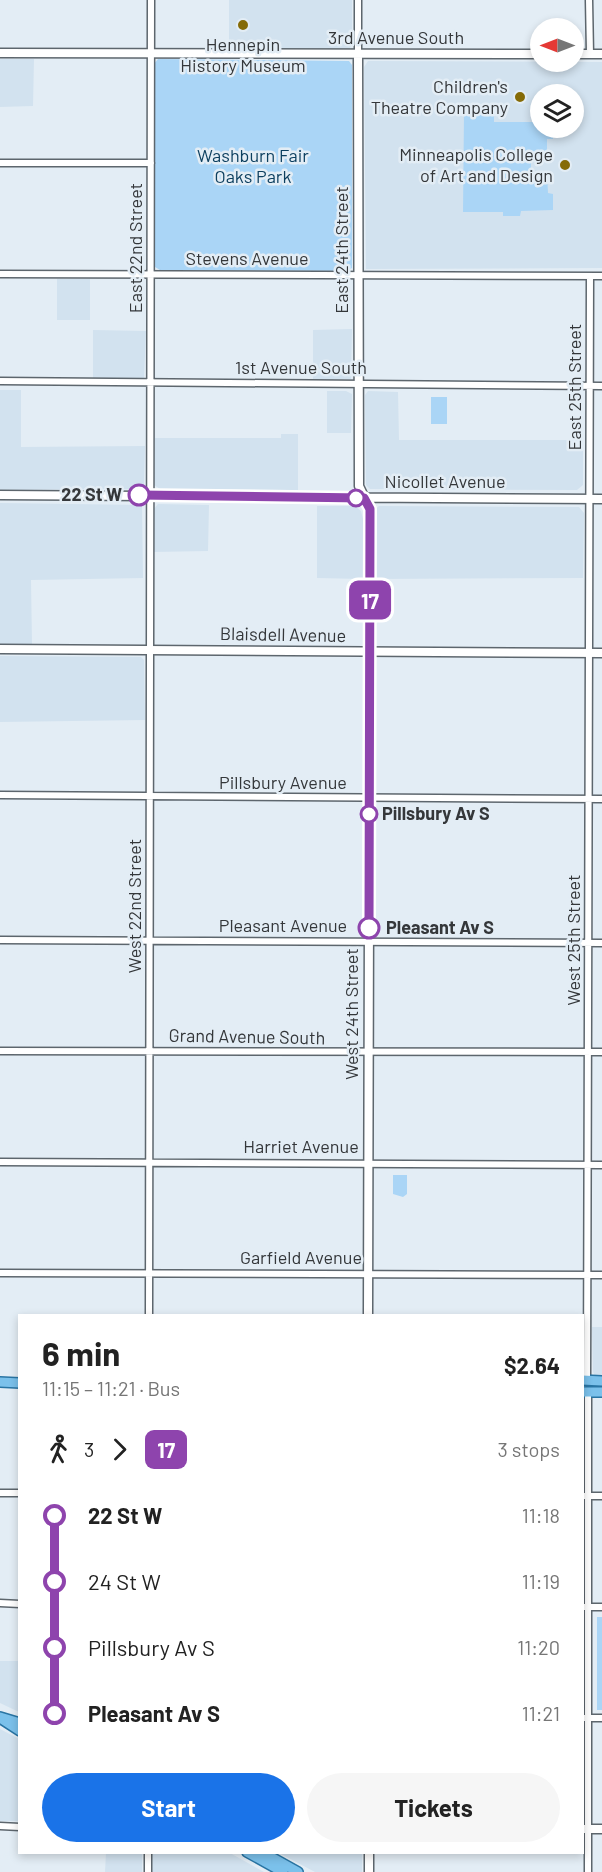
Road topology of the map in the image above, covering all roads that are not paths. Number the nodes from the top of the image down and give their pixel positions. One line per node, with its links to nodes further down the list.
1 (151, 0): 5 (street, East 22nd Street)
2 (358, 0): 6 (street, East 24th Street)
3 (589, 0): 9 (street)
4 (0, 53): 5 (street, 3rd Avenue South)
5 (151, 53): 6 (street, 3rd Avenue South); 12 (street, East 22nd Street)
6 (358, 54): 7 (street, 3rd Avenue South); 15 (street, East 24th Street)
7 (530, 54)
8 (584, 54): 9 (street)
9 (590, 54): 10 (street)
10 (602, 54)
11 (0, 164): 12 (street)
12 (151, 164): 13 (street, East 22nd Street)
13 (152, 273): 14 (street, Stevens Avenue); 15 (street, Stevens Avenue); 19 (street, East 22nd Street)
14 (0, 274)
15 (359, 274): 16 (street, Stevens Avenue); 20 (street, East 24th Street)
16 (590, 276): 17 (street, Stevens Avenue); 21 (street, East 25th Street)
17 (602, 276)
18 (0, 381): 19 (street, 1st Avenue South)
19 (151, 382): 20 (street, 1st Avenue South); 24 (street, East 22nd Street)
20 (358, 384): 21 (street, 1st Avenue South); 25 (street, East 24th Street)
21 (590, 386): 22 (street, 1st Avenue South); 26 (street, East 25th Street)
22 (602, 386)
23 (0, 495): 24 (street, Nicollet Avenue)
24 (150, 496): 25 (street, Nicollet Avenue); 29 (street, West 22nd Street)
25 (364, 498): 26 (street, Nicollet Avenue); 30 (street, West 24th Street)
26 (590, 499): 27 (street, Nicollet Avenue); 31 (street, West 25th Street)
27 (602, 499)
28 (0, 649): 29 (street, Blaisdell Avenue)
29 (149, 650): 30 (street, Blaisdell Avenue); 34 (street, West 22nd Street)
30 (370, 652): 31 (street, Blaisdell Avenue); 35 (street, West 24th Street)
31 (589, 653): 32 (street, Blaisdell Avenue); 36 (street, West 25th Street)
32 (602, 653)
33 (0, 795): 34 (street, Pillsbury Avenue)
34 (150, 798): 35 (street, Pillsbury Avenue); 39 (street, West 22nd Street)
35 (370, 798): 36 (street, Pillsbury Avenue); 40 (street, West 24th Street)
36 (589, 799): 37 (street, Pillsbury Avenue); 41 (street, West 25th Street)
37 (602, 799)
38 (0, 940): 39 (street, Pleasant Avenue)
39 (150, 940): 40 (street, Pleasant Avenue); 44 (street, West 22nd Street)
40 (369, 942): 41 (street, Pleasant Avenue); 46 (street, West 24th Street)
41 (589, 943): 42 (street, Pleasant Avenue); 45 (street, West 25th Street)
42 (602, 943)
43 (0, 1050): 44 (street, Grand Avenue South)
44 (149, 1051): 46 (street, Grand Avenue South); 48 (street, West 22nd Street)
45 (588, 1052): 46 (street, Grand Avenue South); 47 (street, Grand Avenue South); 51 (street, West 25th Street)
46 (368, 1053): 50 (street, West 24th Street)
47 (602, 1053)
48 (149, 1161): 49 (street, Harriet Avenue); 50 (street, Harriet Avenue); 53 (street, West 22nd Street)
49 (0, 1162)
50 (368, 1163): 51 (street, Harriet Avenue); 55 (street, West 24th Street)
51 (589, 1165): 52 (street, Harriet Avenue); 56 (street, West 25th Street)
52 (602, 1165)
53 (148, 1272): 54 (street, Garfield Avenue); 55 (street, Garfield Avenue); 58 (street, West 22nd Street)
54 (0, 1273)
55 (368, 1274): 56 (street, Garfield Avenue); 59 (street, West 24th Street)
56 (589, 1275): 57 (street, Garfield Avenue); 60 (street, West 25th Street)
57 (602, 1275)
58 (149, 1314)
59 (368, 1314)
60 (585, 1381): 61 (main road)
61 (602, 1381)
62 (0, 1382): 63 (main road)
63 (18, 1383)
64 (585, 1392): 65 (main road); 68 (street)
65 (602, 1392)
66 (0, 1493): 67 (street)
67 (18, 1493)
68 (585, 1496): 69 (street); 72 (street)
69 (602, 1496)
70 (0, 1604): 71 (street)
71 (18, 1604)
72 (585, 1607): 73 (street); 75 (street)
73 (602, 1607)
74 (0, 1718): 77 (main road); 78 (main road)
75 (585, 1718): 76 (street); 81 (street)
76 (602, 1718)
77 (18, 1722)
78 (18, 1730)
79 (0, 1826): 80 (street)
80 (18, 1827)
81 (585, 1829): 82 (street); 91 (street)
82 (602, 1829)
83 (148, 1854): 87 (street)
84 (251, 1854): 88 (main road)
85 (266, 1854): 89 (main road)
86 (369, 1854): 90 (street)
87 (148, 1872)
88 (283, 1872)
89 (298, 1872)
90 (369, 1872)
91 (588, 1872)

